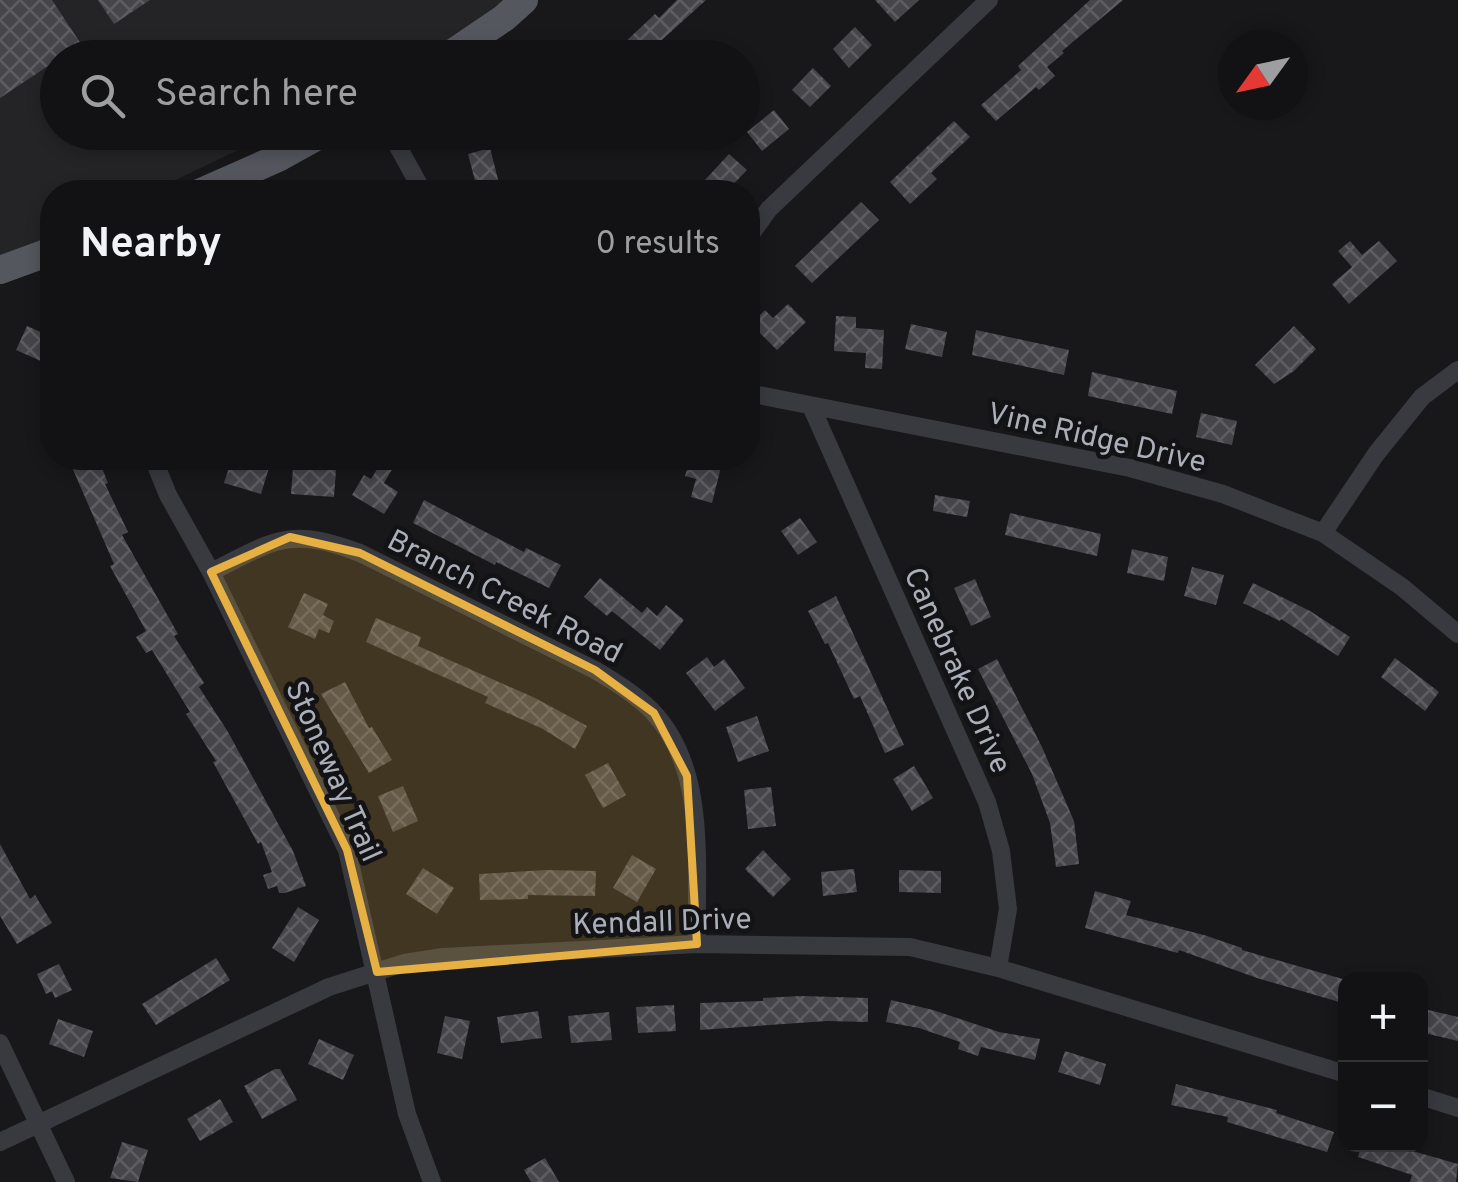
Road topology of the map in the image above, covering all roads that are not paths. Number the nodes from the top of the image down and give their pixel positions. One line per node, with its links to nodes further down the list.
1 (524, 0): 3 (main road)
2 (989, 0): 8 (street)
3 (472, 40)
4 (292, 150): 6 (main road)
5 (400, 150): 7 (street)
6 (228, 180)
7 (417, 180)
8 (760, 221)
9 (40, 255): 10 (main road)
10 (0, 270)
11 (1458, 370): 15 (street)
12 (760, 395): 13 (street, Vine Ridge Drive)
13 (811, 406): 15 (street, Vine Ridge Drive); 19 (street, Canebrake Drive)
14 (159, 470): 16 (street, Stoneway Trail)
15 (1324, 533): 17 (street, Vine Ridge Drive)
16 (211, 572): 18 (street, Branch Creek Road); 20 (street, Stoneway Trail)
17 (1458, 634)
18 (697, 944): 19 (street, Kendall Drive); 20 (street, Kendall Drive)
19 (998, 968): 22 (street, Kendall Drive)
20 (377, 972): 25 (street, Kendall Drive); 28 (street, Stoneway Trail)
21 (0, 1042): 25 (street)
22 (1338, 1072)
23 (1428, 1099): 24 (street)
24 (1458, 1108)
25 (39, 1123): 26 (street, Kendall Drive); 27 (street)
26 (0, 1142)
27 (66, 1182)
28 (432, 1182)

